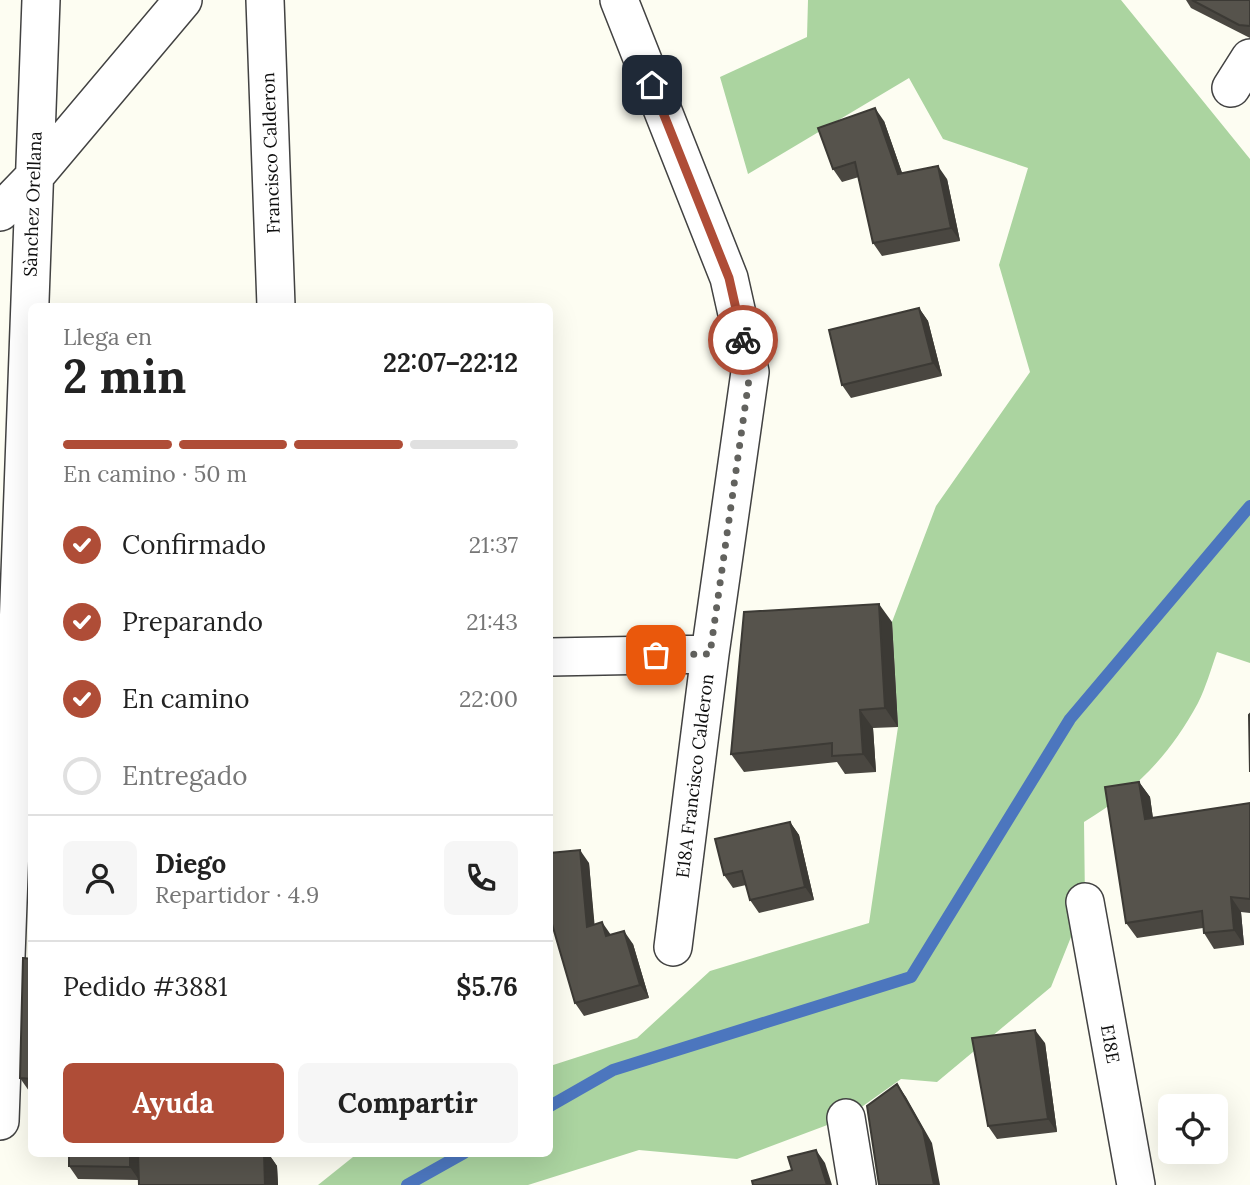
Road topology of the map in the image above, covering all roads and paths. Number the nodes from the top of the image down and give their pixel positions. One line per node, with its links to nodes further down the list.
1 (41, 0): 5 (street, Sànchez Orellana)
2 (183, 0): 5 (street)
3 (265, 0): 8 (street, Francisco Calderon)
4 (619, 0): 11 (street, E18A Francisco Calderon)
5 (34, 177): 6 (street); 7 (street, Sànchez Orellana)
6 (0, 212)
7 (31, 303)
8 (276, 303)
9 (28, 470): 10 (street, Sànchez Orellana)
10 (26, 567): 13 (street, Sànchez Orellana)
11 (710, 654): 12 (street); 15 (street, E18A Francisco Calderon)
12 (553, 657)
13 (7, 749): 17 (street, Sànchez Orellana)
14 (1085, 902): 19 (street, E18E)
15 (673, 947)
16 (846, 1118): 18 (street)
17 (0, 1121)
18 (857, 1185)
19 (1136, 1185)

